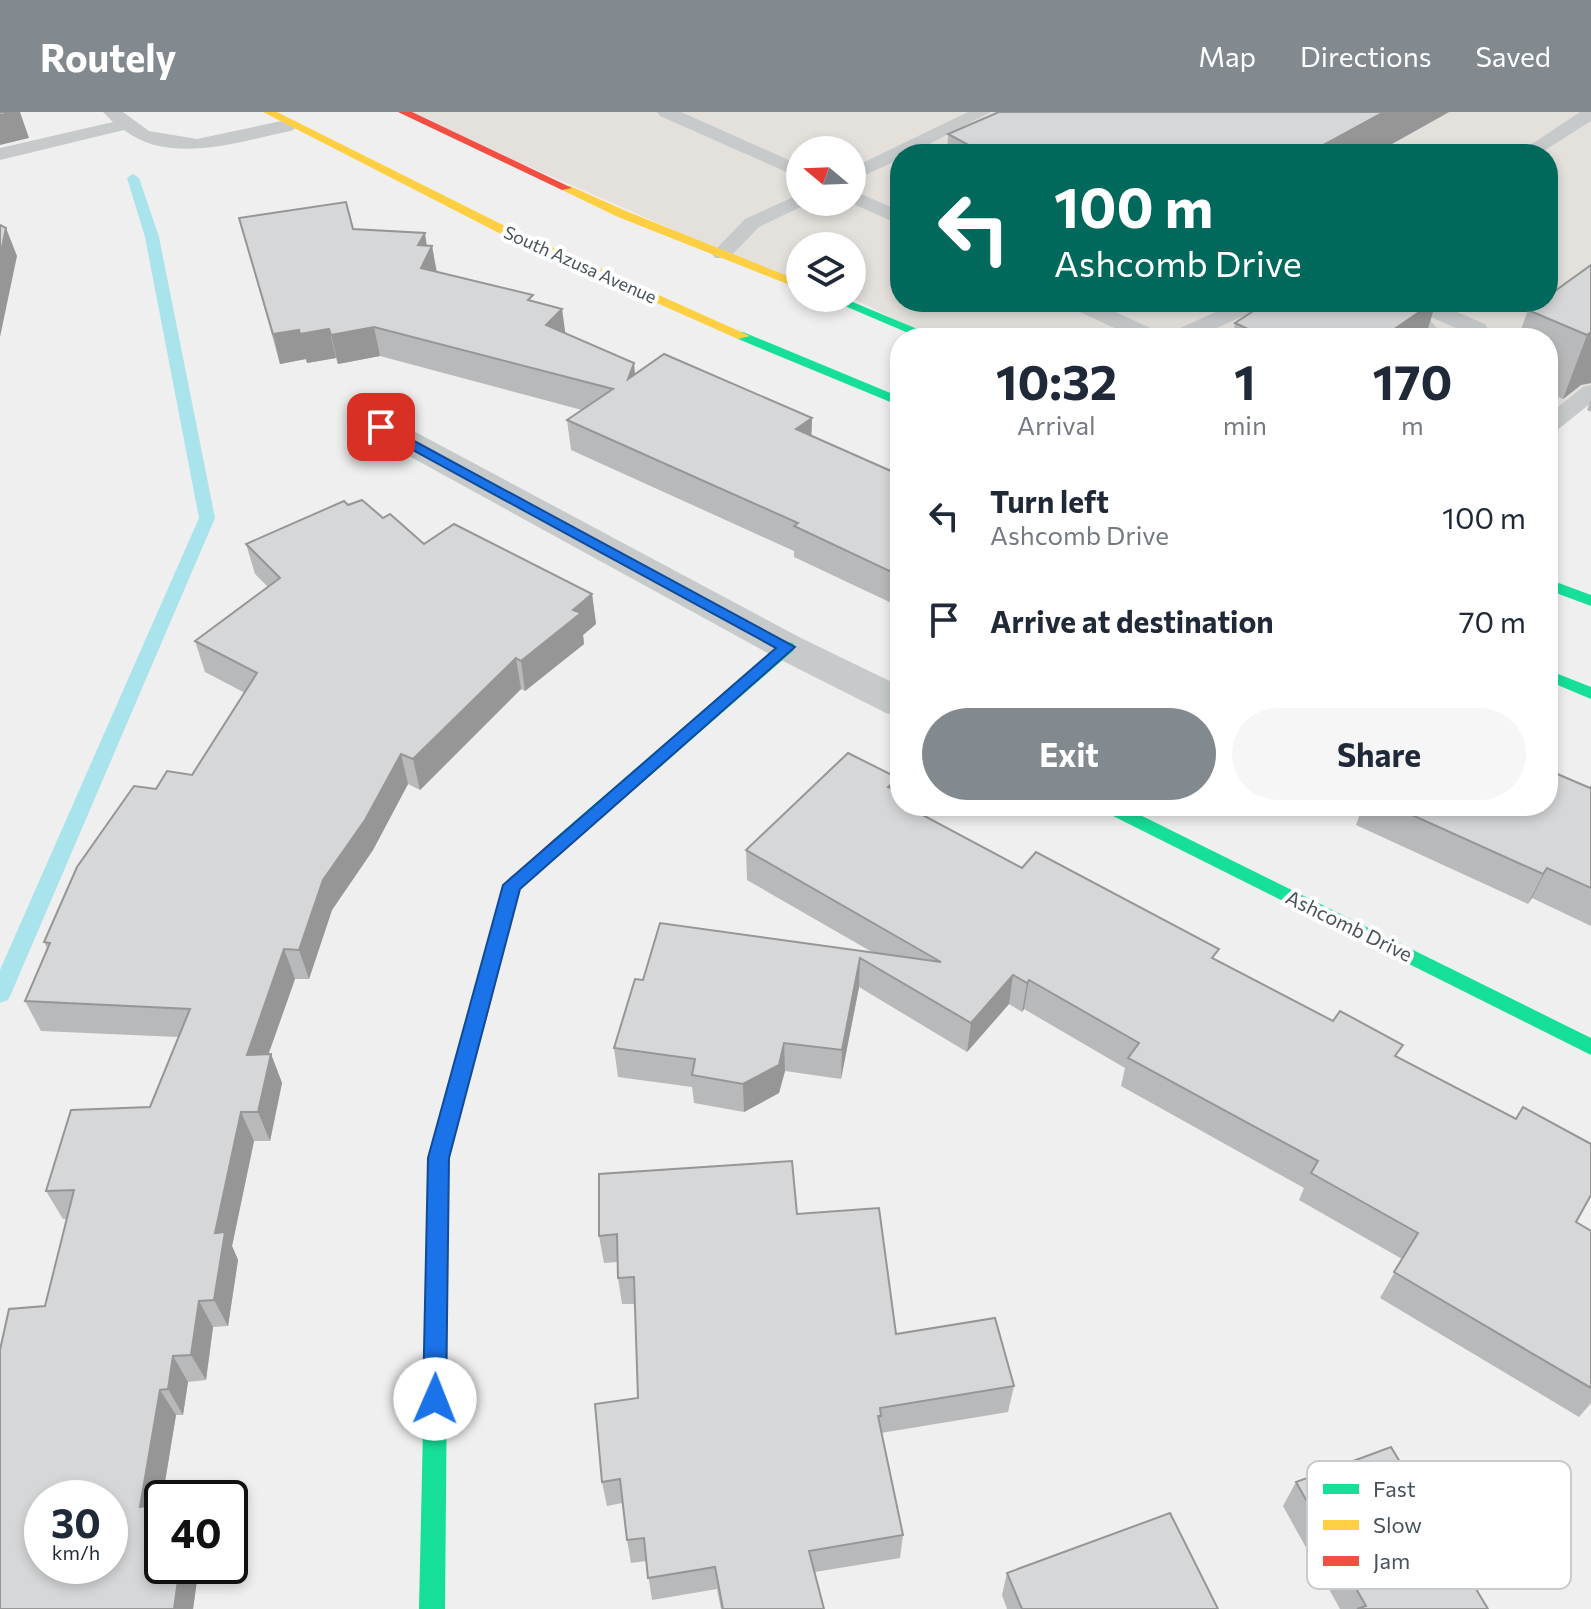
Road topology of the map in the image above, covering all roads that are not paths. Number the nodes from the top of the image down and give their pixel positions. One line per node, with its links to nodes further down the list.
1 (112, 112): 7 (lane)
2 (268, 112): 8 (main road, South Azusa Avenue)
3 (403, 112): 18 (main road)
4 (666, 112): 13 (lane)
5 (982, 112): 9 (lane)
6 (1591, 113): 10 (lane)
7 (127, 124): 8 (lane); 11 (lane)
8 (291, 125): 22 (main road, South Azusa Avenue)
9 (916, 144)
10 (1542, 144)
11 (0, 154)
12 (890, 157): 14 (lane)
13 (786, 166)
14 (866, 168)
15 (866, 203): 17 (lane)
16 (786, 207): 18 (lane)
17 (890, 214)
18 (722, 254): 19 (main road); 20 (main road)
19 (696, 267)
20 (786, 279)
21 (669, 280): 22 (main road)
22 (643, 293): 34 (main road, South Azusa Avenue)
23 (866, 312): 28 (main road)
24 (1098, 312): 29 (lane)
25 (1233, 312): 30 (lane)
26 (1396, 312): 31 (lane)
27 (1439, 312): 32 (lane)
28 (907, 328)
29 (1132, 328)
30 (1199, 328)
31 (1425, 328)
32 (1475, 328)
33 (1591, 392): 35 (lane)
34 (890, 398)
35 (1558, 418)
36 (381, 427): 39 (street)
37 (1558, 588): 38 (main road)
38 (1591, 601)
39 (787, 647): 42 (street); 45 (main road)
40 (1558, 679): 41 (main road)
41 (1591, 693)
42 (890, 698)
43 (1127, 816): 44 (main road, Ashcomb Drive)
44 (1591, 1047)
45 (432, 1609)

